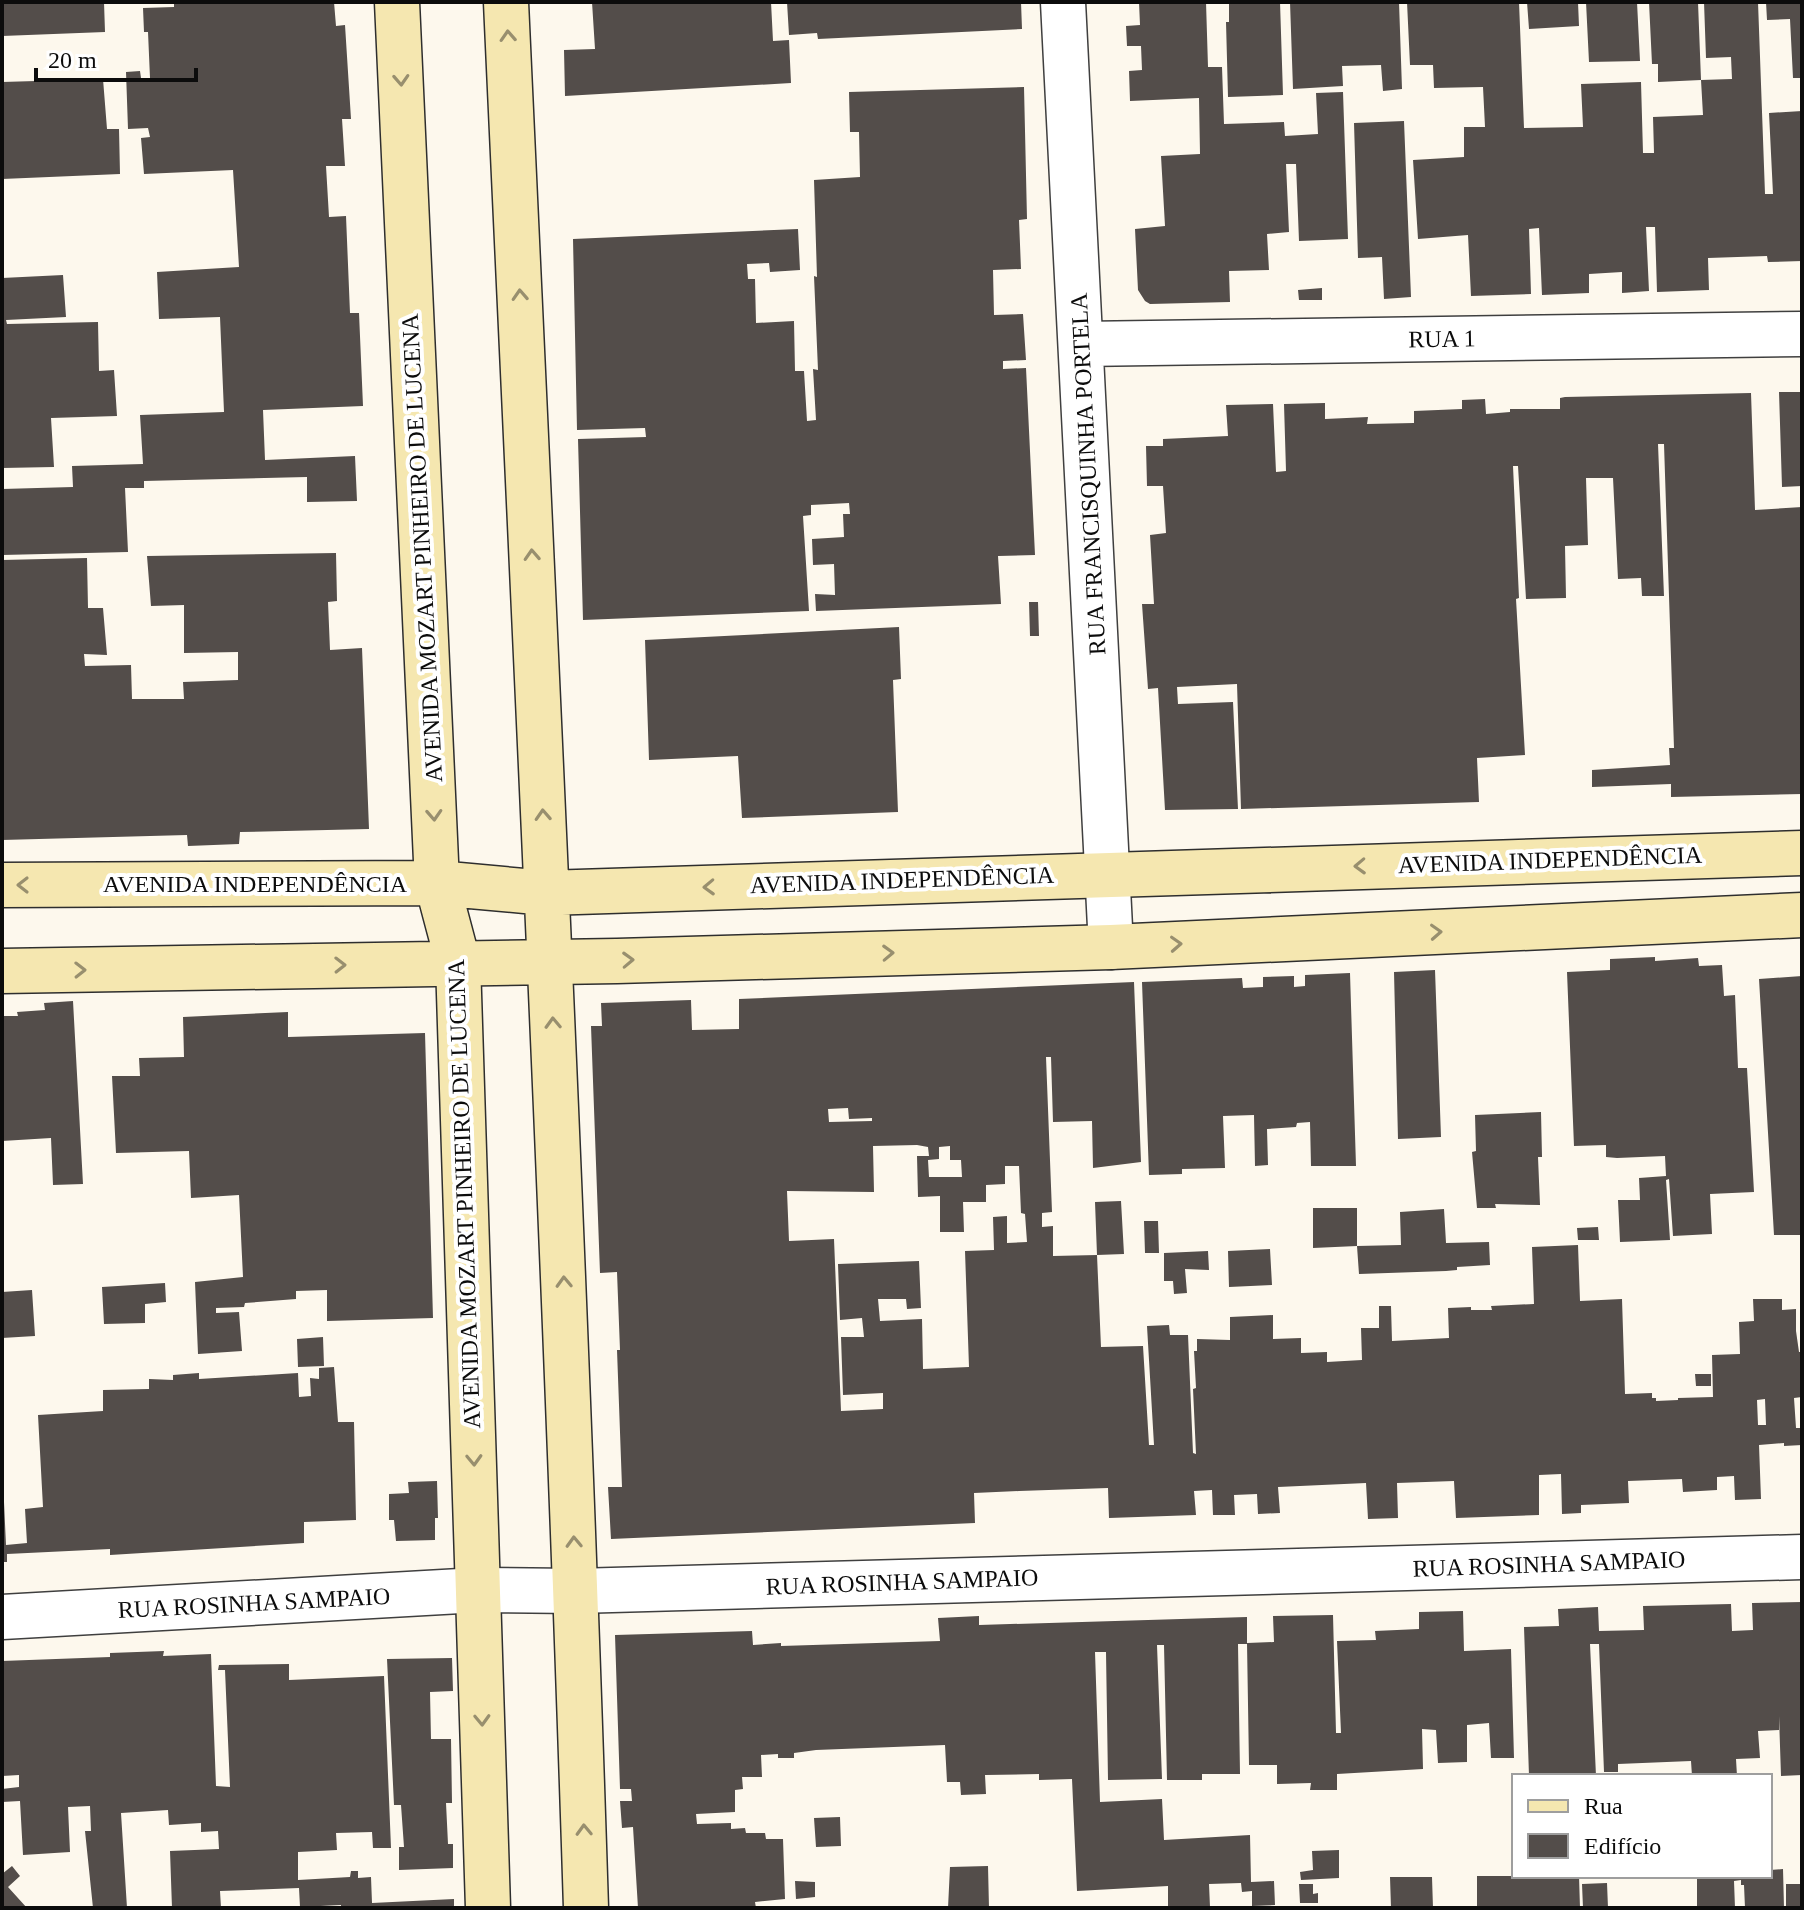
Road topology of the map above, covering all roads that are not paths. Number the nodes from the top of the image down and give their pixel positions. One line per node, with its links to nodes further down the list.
1 (397, 2): 8 (main road, AVENIDA MOZART PINHEIRO DE LUCENA, one-way to 8)
2 (506, 2): 10 (main road, one-way to 2)
3 (1063, 2): 5 (street, RUA FRANCISQUINHA PORTELA)
4 (1802, 334): 5 (street, RUA 1)
5 (1081, 344): 7 (street, RUA FRANCISQUINHA PORTELA)
6 (1788, 853): 7 (main road, AVENIDA INDEPENDÊNCIA, one-way to 7); 11 (main road)
7 (1108, 873): 10 (main road, AVENIDA INDEPENDÊNCIA, one-way to 10); 12 (street, RUA FRANCISQUINHA PORTELA)
8 (437, 883): 9 (main road, AVENIDA INDEPENDÊNCIA, one-way to 9); 10 (main road, AVENIDA INDEPENDÊNCIA); 13 (main road, AVENIDA MOZART PINHEIRO DE LUCENA)
9 (2, 885)
10 (546, 893): 14 (main road)
11 (1790, 916): 12 (main road, one-way to 11)
12 (1111, 947): 14 (main road, one-way to 12)
13 (458, 962): 14 (main road); 15 (main road, one-way to 13); 17 (main road, AVENIDA MOZART PINHEIRO DE LUCENA, one-way to 17)
14 (550, 962): 18 (main road, one-way to 14)
15 (2, 971)
16 (1802, 1557): 18 (street, RUA ROSINHA SAMPAIO)
17 (478, 1590): 18 (street, RUA ROSINHA SAMPAIO); 19 (street, RUA ROSINHA SAMPAIO); 20 (main road, AVENIDA MOZART PINHEIRO DE LUCENA, one-way to 20)
18 (576, 1591): 21 (main road, one-way to 18)
19 (2, 1617)
20 (488, 1908)
21 (586, 1908)

